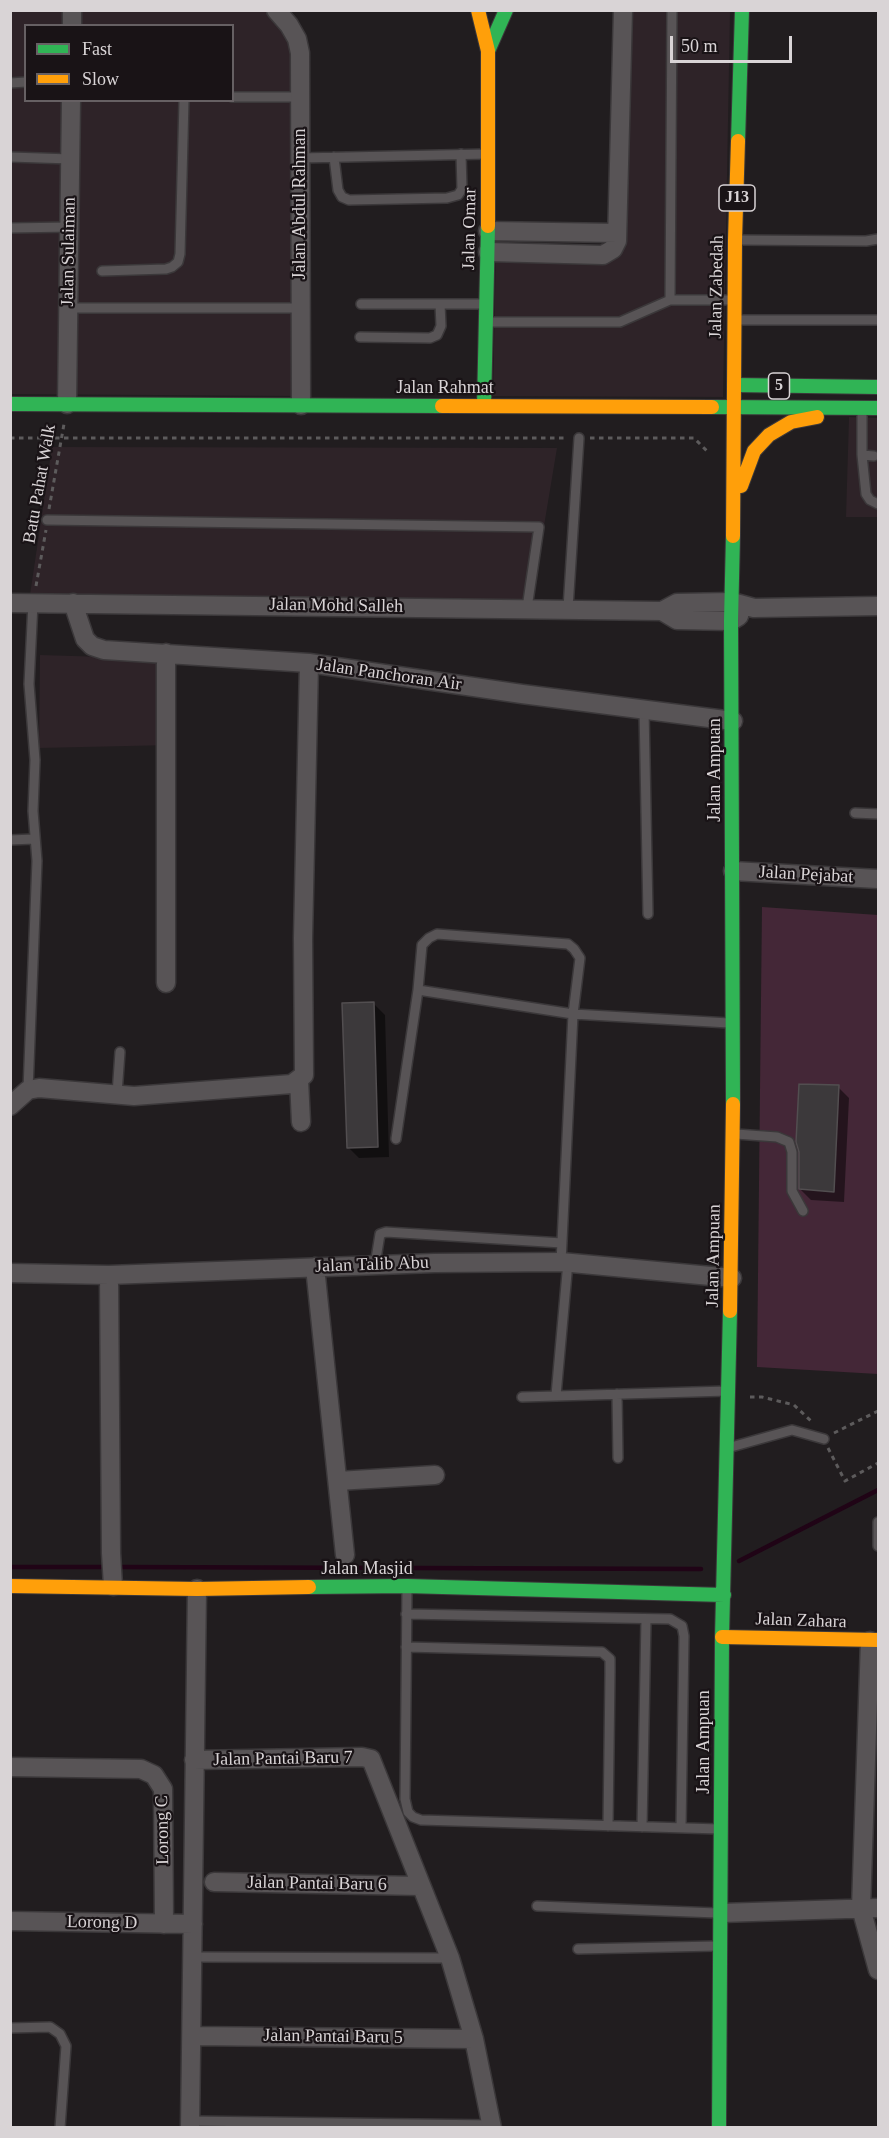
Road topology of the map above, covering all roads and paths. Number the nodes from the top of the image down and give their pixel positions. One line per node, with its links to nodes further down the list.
1 (276, 10): 9 (street, Jalan Abdul Rahman)
2 (478, 10): 7 (main road)
3 (506, 10): 7 (main road)
4 (623, 10): 21 (street)
5 (672, 10): 26 (lane)
6 (742, 10): 23 (main road, Jalan Zabedah / J13)
7 (488, 51): 13 (main road, Jalan Omar)
8 (234, 97): 9 (lane)
9 (300, 97): 16 (street, Jalan Abdul Rahman)
10 (71, 102): 17 (street, Jalan Sulaiman)
11 (184, 102): 25 (lane)
12 (461, 154): 13 (lane); 15 (lane); 15 (lane)
13 (489, 154): 20 (main road, Jalan Omar)
14 (10, 157): 17 (lane)
15 (334, 157): 16 (lane)
16 (300, 158): 32 (street, Jalan Abdul Rahman)
17 (71, 159): 18 (street, Jalan Sulaiman)
18 (70, 226): 19 (lane); 31 (street, Jalan Sulaiman)
19 (10, 228)
20 (488, 231): 21 (street); 24 (main road, Jalan Omar)
21 (617, 233): 24 (street)
22 (879, 239): 23 (lane)
23 (735, 240): 27 (main road, Jalan Zabedah / J13)
24 (488, 252): 30 (main road, Jalan Omar)
25 (102, 271)
26 (670, 300): 27 (lane); 35 (lane)
27 (735, 300): 33 (main road, Jalan Zabedah / J13)
28 (361, 304): 29 (lane)
29 (440, 304): 30 (lane); 36 (lane)
30 (487, 304): 35 (main road, Jalan Omar)
31 (69, 308): 32 (lane); 40 (street, Jalan Sulaiman)
32 (301, 308): 41 (street, Jalan Abdul Rahman)
33 (735, 320): 34 (lane); 37 (main road, Jalan Zabedah / J13)
34 (879, 320)
35 (486, 322): 42 (main road, Jalan Omar)
36 (360, 338)
37 (734, 385): 38 (main road, 5); 43 (main road, Jalan Ampuan / J13)
38 (879, 387)
39 (10, 404): 40 (main road, Jalan Rahmat)
40 (67, 404): 41 (main road, Jalan Rahmat); 47 (path, Batu Pahat Walk)
41 (301, 405): 42 (main road, Jalan Rahmat)
42 (484, 406): 43 (main road, Jalan Rahmat)
43 (734, 408): 44 (main road, Jalan Rahmat / 5); 53 (main road, Jalan Ampuan)
44 (862, 408): 45 (main road, Jalan Rahmat / 5); 50 (lane); 53 (main road)
45 (879, 408)
46 (10, 438): 47 (path)
47 (62, 438): 48 (path); 54 (path, Batu Pahat Walk)
48 (579, 438): 49 (path); 61 (lane)
49 (708, 452)
50 (862, 455): 51 (lane); 52 (lane)
51 (874, 456)
52 (879, 504)
53 (734, 505): 55 (main road, Jalan Ampuan)
54 (47, 520): 57 (path, Batu Pahat Walk); 60 (lane)
55 (732, 602): 62 (street); 63 (street); 64 (main road, Jalan Ampuan)
56 (10, 603): 57 (street, Jalan Mohd Salleh)
57 (33, 603): 58 (street, Jalan Mohd Salleh); 71 (lane)
58 (74, 603): 60 (street, Jalan Mohd Salleh); 65 (street, Jalan Panchoran Air)
59 (879, 606): 62 (street)
60 (527, 608): 61 (street, Jalan Mohd Salleh)
61 (568, 608): 63 (street, Jalan Mohd Salleh)
62 (754, 608): 64 (street)
63 (662, 611): 64 (street)
64 (731, 621): 68 (main road, Jalan Ampuan)
65 (166, 653): 66 (street, Jalan Panchoran Air); 76 (street)
66 (309, 663): 67 (street, Jalan Panchoran Air); 81 (street)
67 (644, 709): 68 (street, Jalan Panchoran Air); 75 (lane)
68 (733, 721): 73 (main road, Jalan Ampuan)
69 (855, 813): 70 (lane)
70 (879, 814)
71 (34, 839): 72 (lane); 82 (lane)
72 (10, 840)
73 (733, 871): 74 (street, Jalan Pejabat); 79 (main road, Jalan Ampuan)
74 (879, 879)
75 (648, 914)
76 (166, 983)
77 (418, 990): 78 (lane); 78 (lane); 87 (lane)
78 (573, 1014): 79 (lane); 89 (lane)
79 (734, 1024): 86 (main road, Jalan Ampuan)
80 (120, 1052): 83 (lane)
81 (299, 1080): 83 (street); 85 (street)
82 (28, 1090): 83 (street); 84 (street)
83 (117, 1094)
84 (10, 1106)
85 (301, 1122)
86 (733, 1134): 88 (lane); 95 (main road, Jalan Ampuan)
87 (396, 1139)
88 (803, 1211)
89 (562, 1243): 90 (lane); 91 (lane)
90 (565, 1262): 91 (street, Jalan Talib Abu); 95 (street, Jalan Talib Abu); 97 (lane)
91 (375, 1265): 92 (street, Jalan Talib Abu)
92 (315, 1267): 94 (street, Jalan Talib Abu); 106 (street)
93 (10, 1273): 94 (street, Jalan Talib Abu)
94 (109, 1275): 110 (street)
95 (732, 1278): 98 (main road, Jalan Ampuan)
96 (617, 1394): 97 (lane); 98 (lane); 103 (lane)
97 (556, 1395): 99 (lane)
98 (728, 1395): 101 (path); 102 (main road, Jalan Ampuan)
99 (522, 1397)
100 (879, 1412): 101 (path)
101 (824, 1439): 102 (lane); 104 (path)
102 (729, 1447): 114 (main road, Jalan Ampuan)
103 (618, 1458)
104 (879, 1463)
105 (435, 1475): 106 (street)
106 (338, 1481): 109 (street)
107 (879, 1522): 108 (lane)
108 (879, 1546)
109 (345, 1555)
110 (113, 1579): 111 (main road, Jalan Masjid); 113 (main road, Jalan Masjid)
111 (10, 1586)
112 (406, 1586): 113 (main road, Jalan Masjid); 114 (main road, Jalan Masjid); 115 (lane)
113 (196, 1588): 120 (street)
114 (724, 1594): 117 (main road, Jalan Ampuan)
115 (406, 1614): 116 (lane); 119 (lane)
116 (646, 1619): 123 (lane); 124 (lane)
117 (722, 1636): 118 (main road, Jalan Zahara); 125 (main road, Jalan Ampuan)
118 (874, 1641): 129 (street)
119 (406, 1647): 122 (lane); 122 (lane)
120 (194, 1760): 127 (street, Jalan Pantai Baru 7); 133 (street)
121 (10, 1767): 132 (street, Lorong C)
122 (608, 1826): 123 (lane)
123 (642, 1827): 124 (lane)
124 (681, 1828): 125 (lane)
125 (721, 1829): 130 (main road, Jalan Ampuan)
126 (214, 1882): 127 (street, Jalan Pantai Baru 6)
127 (420, 1886): 137 (street)
128 (537, 1906): 130 (lane)
129 (870, 1908): 130 (street); 138 (street)
130 (721, 1913): 134 (main road, Jalan Ampuan)
131 (10, 1921): 132 (street, Lorong D)
132 (164, 1924): 133 (street, Lorong D)
133 (193, 1924): 136 (street)
134 (721, 1946): 135 (lane); 145 (main road, Jalan Ampuan)
135 (578, 1949)
136 (192, 1957): 137 (lane); 140 (street)
137 (450, 1958): 141 (street)
138 (879, 1970)
139 (10, 2028): 144 (lane)
140 (192, 2036): 141 (street, Jalan Pantai Baru 5); 142 (street)
141 (474, 2039): 143 (street)
142 (190, 2124): 143 (lane)
143 (492, 2126)
144 (60, 2127)
145 (720, 2127)

